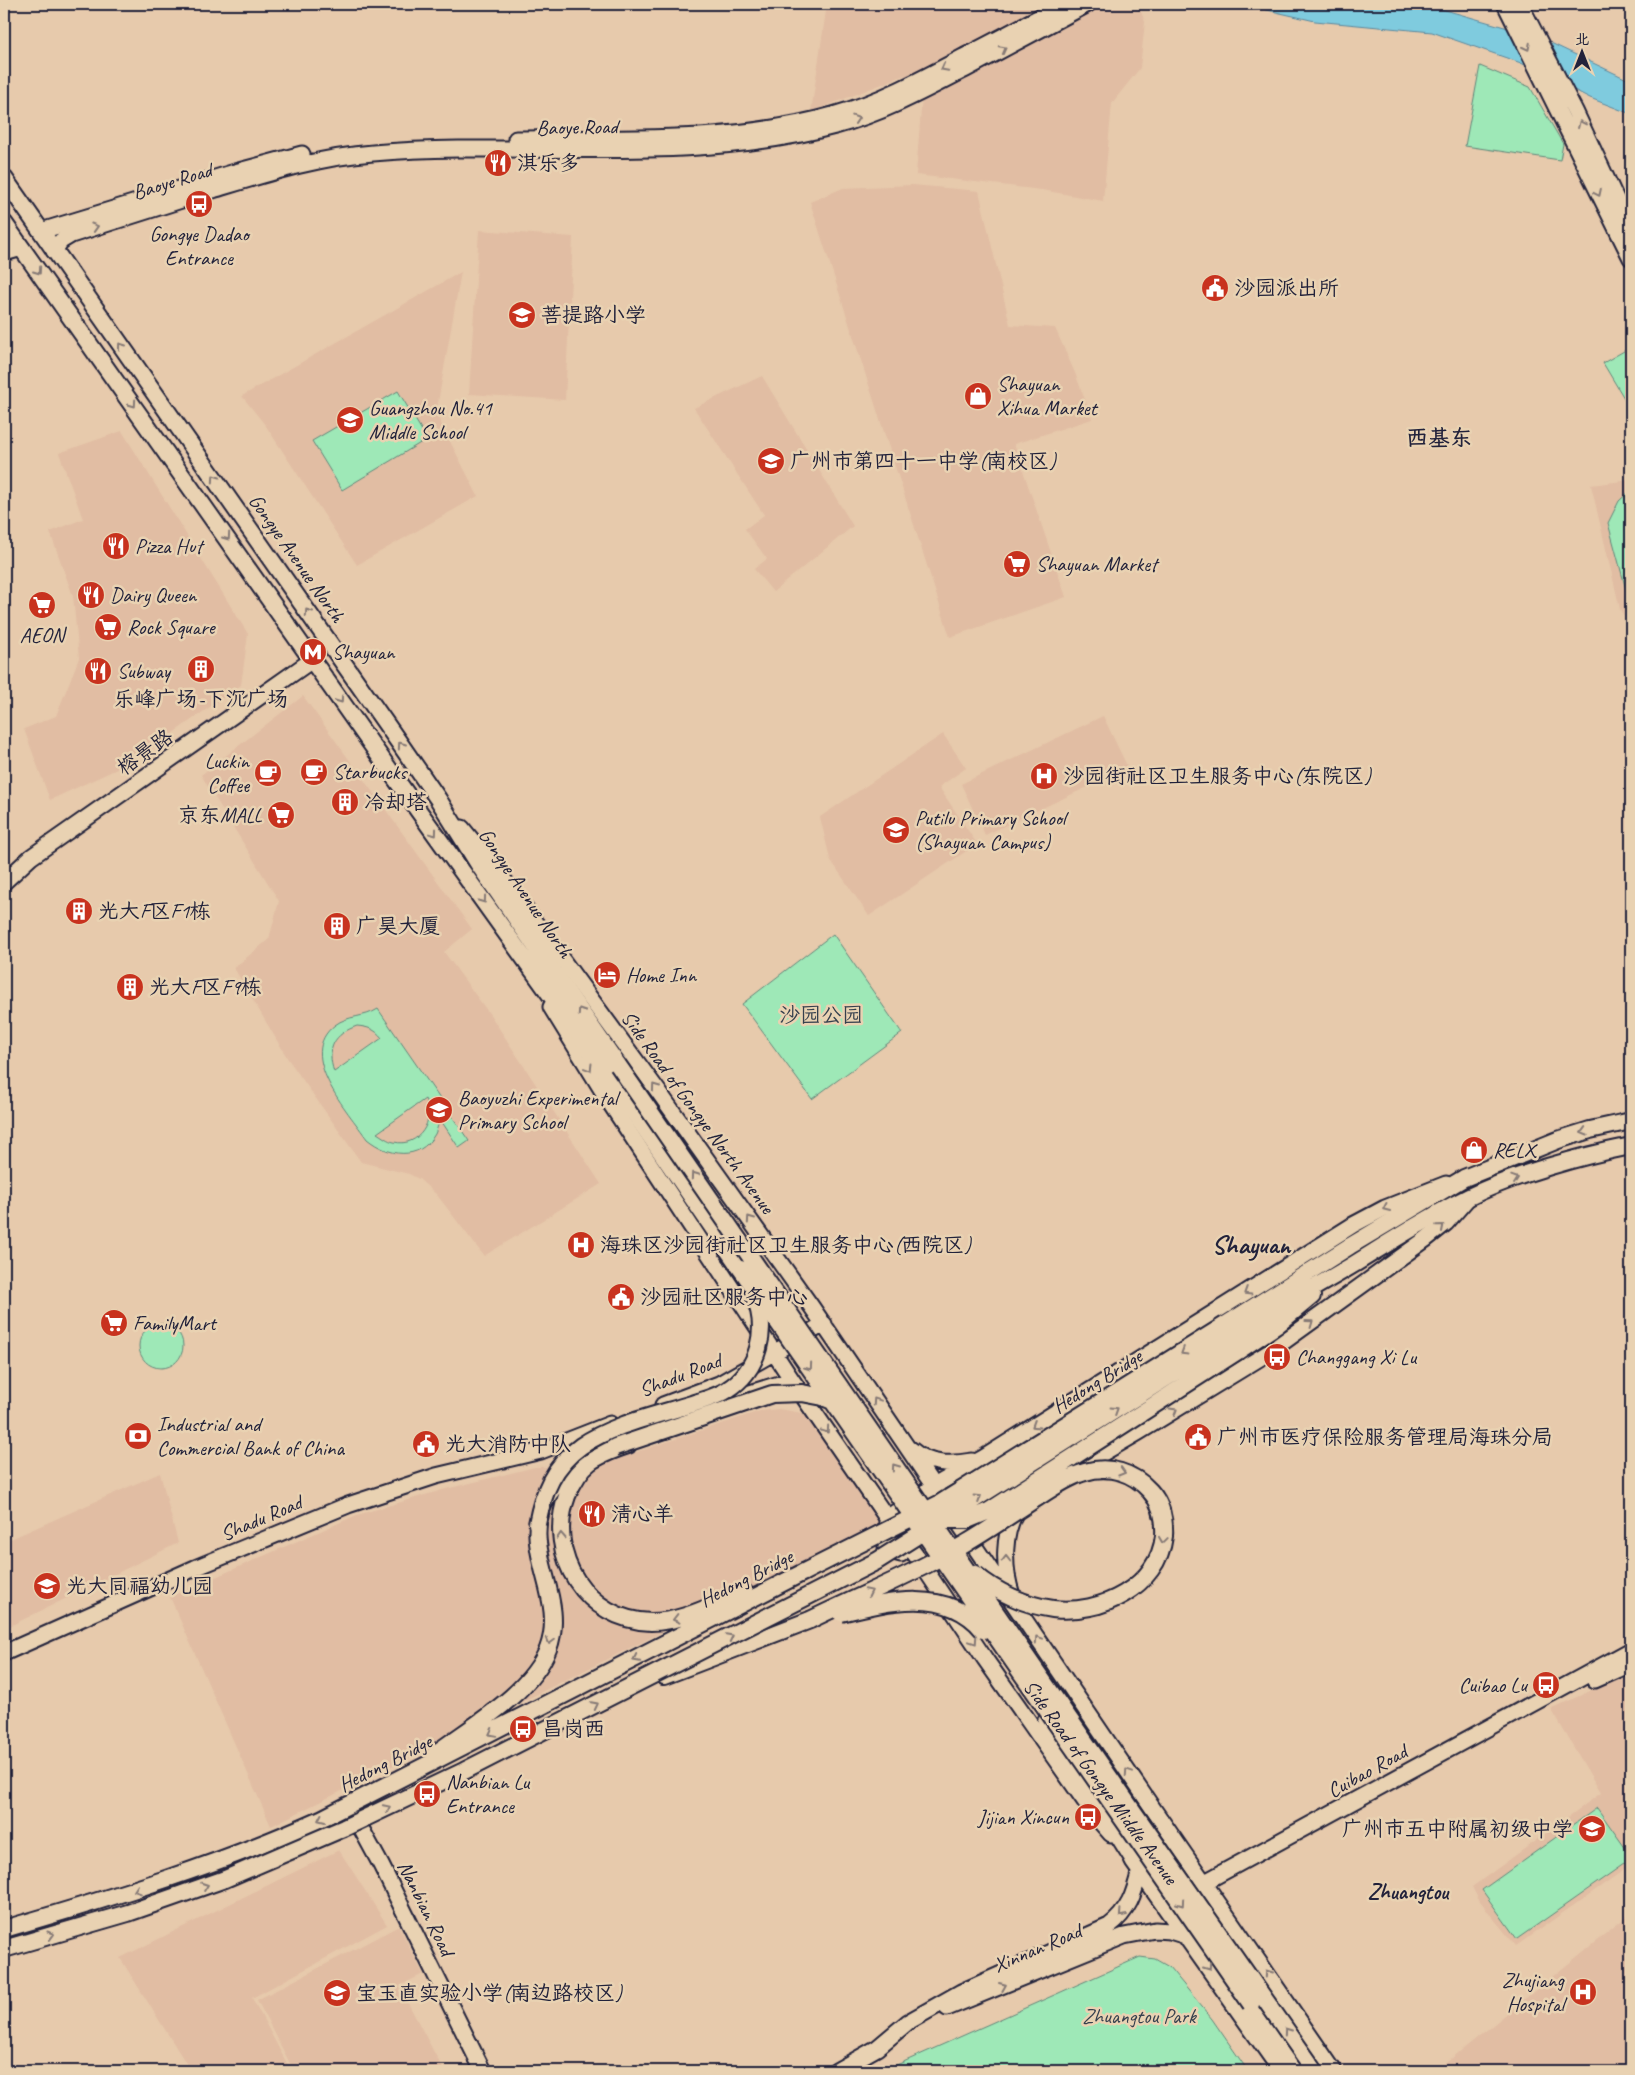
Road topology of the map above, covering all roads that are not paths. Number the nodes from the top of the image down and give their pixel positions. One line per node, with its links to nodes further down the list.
1 (1064, 4): 7 (main road, Baoye Road, one-way to 7)
2 (1088, 4): 10 (main road, Baoye Road, one-way to 2)
3 (1506, 4): 12 (main road, one-way to 12)
4 (1520, 4): 8 (main road, one-way to 4)
5 (4, 178): 7 (main road, Gongye Avenue North)
6 (4, 222): 9 (main road, Gongye Avenue North)
7 (41, 231): 10 (main road, Gongye Avenue North)
8 (1631, 231)
9 (22, 248): 11 (main road); 13 (main road, Gongye Avenue North, one-way to 13)
10 (54, 251): 14 (main road, Gongye Avenue North, one-way to 10)
11 (4, 253)
12 (1631, 258)
13 (312, 660): 15 (main road, 榕景路); 16 (main road, Gongye Avenue North, one-way to 16)
14 (438, 799): 22 (main road, Side Road of Gongye North Avenue, one-way to 14); 28 (main road, Gongye Avenue North, one-way to 14, bridge)
15 (4, 882)
16 (530, 965): 21 (main road, Gongye Avenue North); 23 (main road, one-way to 23)
17 (1631, 1121): 19 (main road, Hedong Bridge, one-way to 19)
18 (1631, 1146): 20 (main road, one-way to 18)
19 (1464, 1178): 25 (main road, Hedong Bridge); 31 (main road, one-way to 31)
20 (1469, 1196): 25 (main road); 35 (main road, one-way to 20)
21 (741, 1269): 32 (main road, one-way to 32, bridge); 37 (main road, bridge)
22 (798, 1288): 23 (main road); 24 (main road, Side Road of Gongye North Avenue)
23 (750, 1317): 26 (main road)
24 (824, 1324): 26 (main road, Shadu Road); 29 (main road, Side Road of Gongye North Avenue, one-way to 24)
25 (1231, 1338): 33 (main road, bridge); 41 (main road, Hedong Bridge, one-way to 41, bridge); 49 (main road, one-way to 25, bridge)
26 (774, 1354): 27 (main road); 30 (main road, Shadu Road)
27 (792, 1380): 30 (main road, Shadu Road); 36 (main road, one-way to 36)
28 (871, 1432): 37 (main road, bridge); 39 (main road, one-way to 28, bridge)
29 (903, 1442): 31 (main road); 34 (main road, Side Road of Gongye North Avenue)
30 (544, 1450): 46 (main road, Shadu Road)
31 (983, 1458): 34 (main road)
32 (874, 1459): 33 (main road, bridge); 41 (main road, one-way to 32, bridge)
33 (888, 1479): 64 (main road, one-way to 64, bridge)
34 (934, 1486): 36 (main road); 38 (main road, Side Road of Gongye North Avenue)
35 (1026, 1498): 38 (main road); 43 (main road, one-way to 35)
36 (888, 1518): 40 (main road, Side Road of Gongye Middle Avenue); 40 (main road)
37 (537, 1524): 51 (main road, one-way to 51)
38 (965, 1531): 40 (main road); 43 (main road, Side Road of Gongye Middle Avenue)
39 (943, 1536): 44 (main road, one-way to 39, bridge); 65 (main road, one-way to 39, bridge)
40 (917, 1557): 42 (main road, Side Road of Gongye Middle Avenue)
41 (804, 1572): 51 (main road, Hedong Bridge, one-way to 51)
42 (946, 1601): 48 (main road); 54 (main road, Side Road of Gongye Middle Avenue, one-way to 54)
43 (1016, 1606): 48 (main road, Side Road of Gongye Middle Avenue, one-way to 43)
44 (810, 1620): 49 (main road, bridge); 54 (main road, bridge)
45 (1631, 1650): 50 (main road, Cuibao Road)
46 (4, 1653)
47 (1631, 1664): 50 (main road, Cuibao Road)
48 (1060, 1671): 52 (main road, Side Road of Gongye Middle Avenue, one-way to 48)
49 (624, 1691): 59 (main road, Hedong Bridge, one-way to 49, bridge)
50 (1549, 1697): 56 (main road, Cuibao Road)
51 (396, 1782): 57 (main road, Hedong Bridge, one-way to 57)
52 (1156, 1812): 54 (main road, Side Road of Gongye Middle Avenue); 56 (main road, Side Road of Gongye Middle Avenue)
53 (356, 1819): 61 (main road, Nanbian Road)
54 (1112, 1831): 55 (main road)
55 (1140, 1870): 58 (main road, Side Road of Gongye Middle Avenue); 60 (main road, Xinnan Road, one-way to 60)
56 (1205, 1882): 66 (main road, Side Road of Gongye Middle Avenue, one-way to 56)
57 (4, 1930)
58 (1186, 1936): 60 (main road, Xinnan Road, one-way to 58); 63 (main road, Side Road of Gongye Middle Avenue, one-way to 63)
59 (4, 1949)
60 (908, 2022): 62 (main road, Xinnan Road)
61 (483, 2071)
62 (836, 2071)
63 (1281, 2071)
64 (1298, 2071)
65 (1315, 2071)
66 (1334, 2071)

